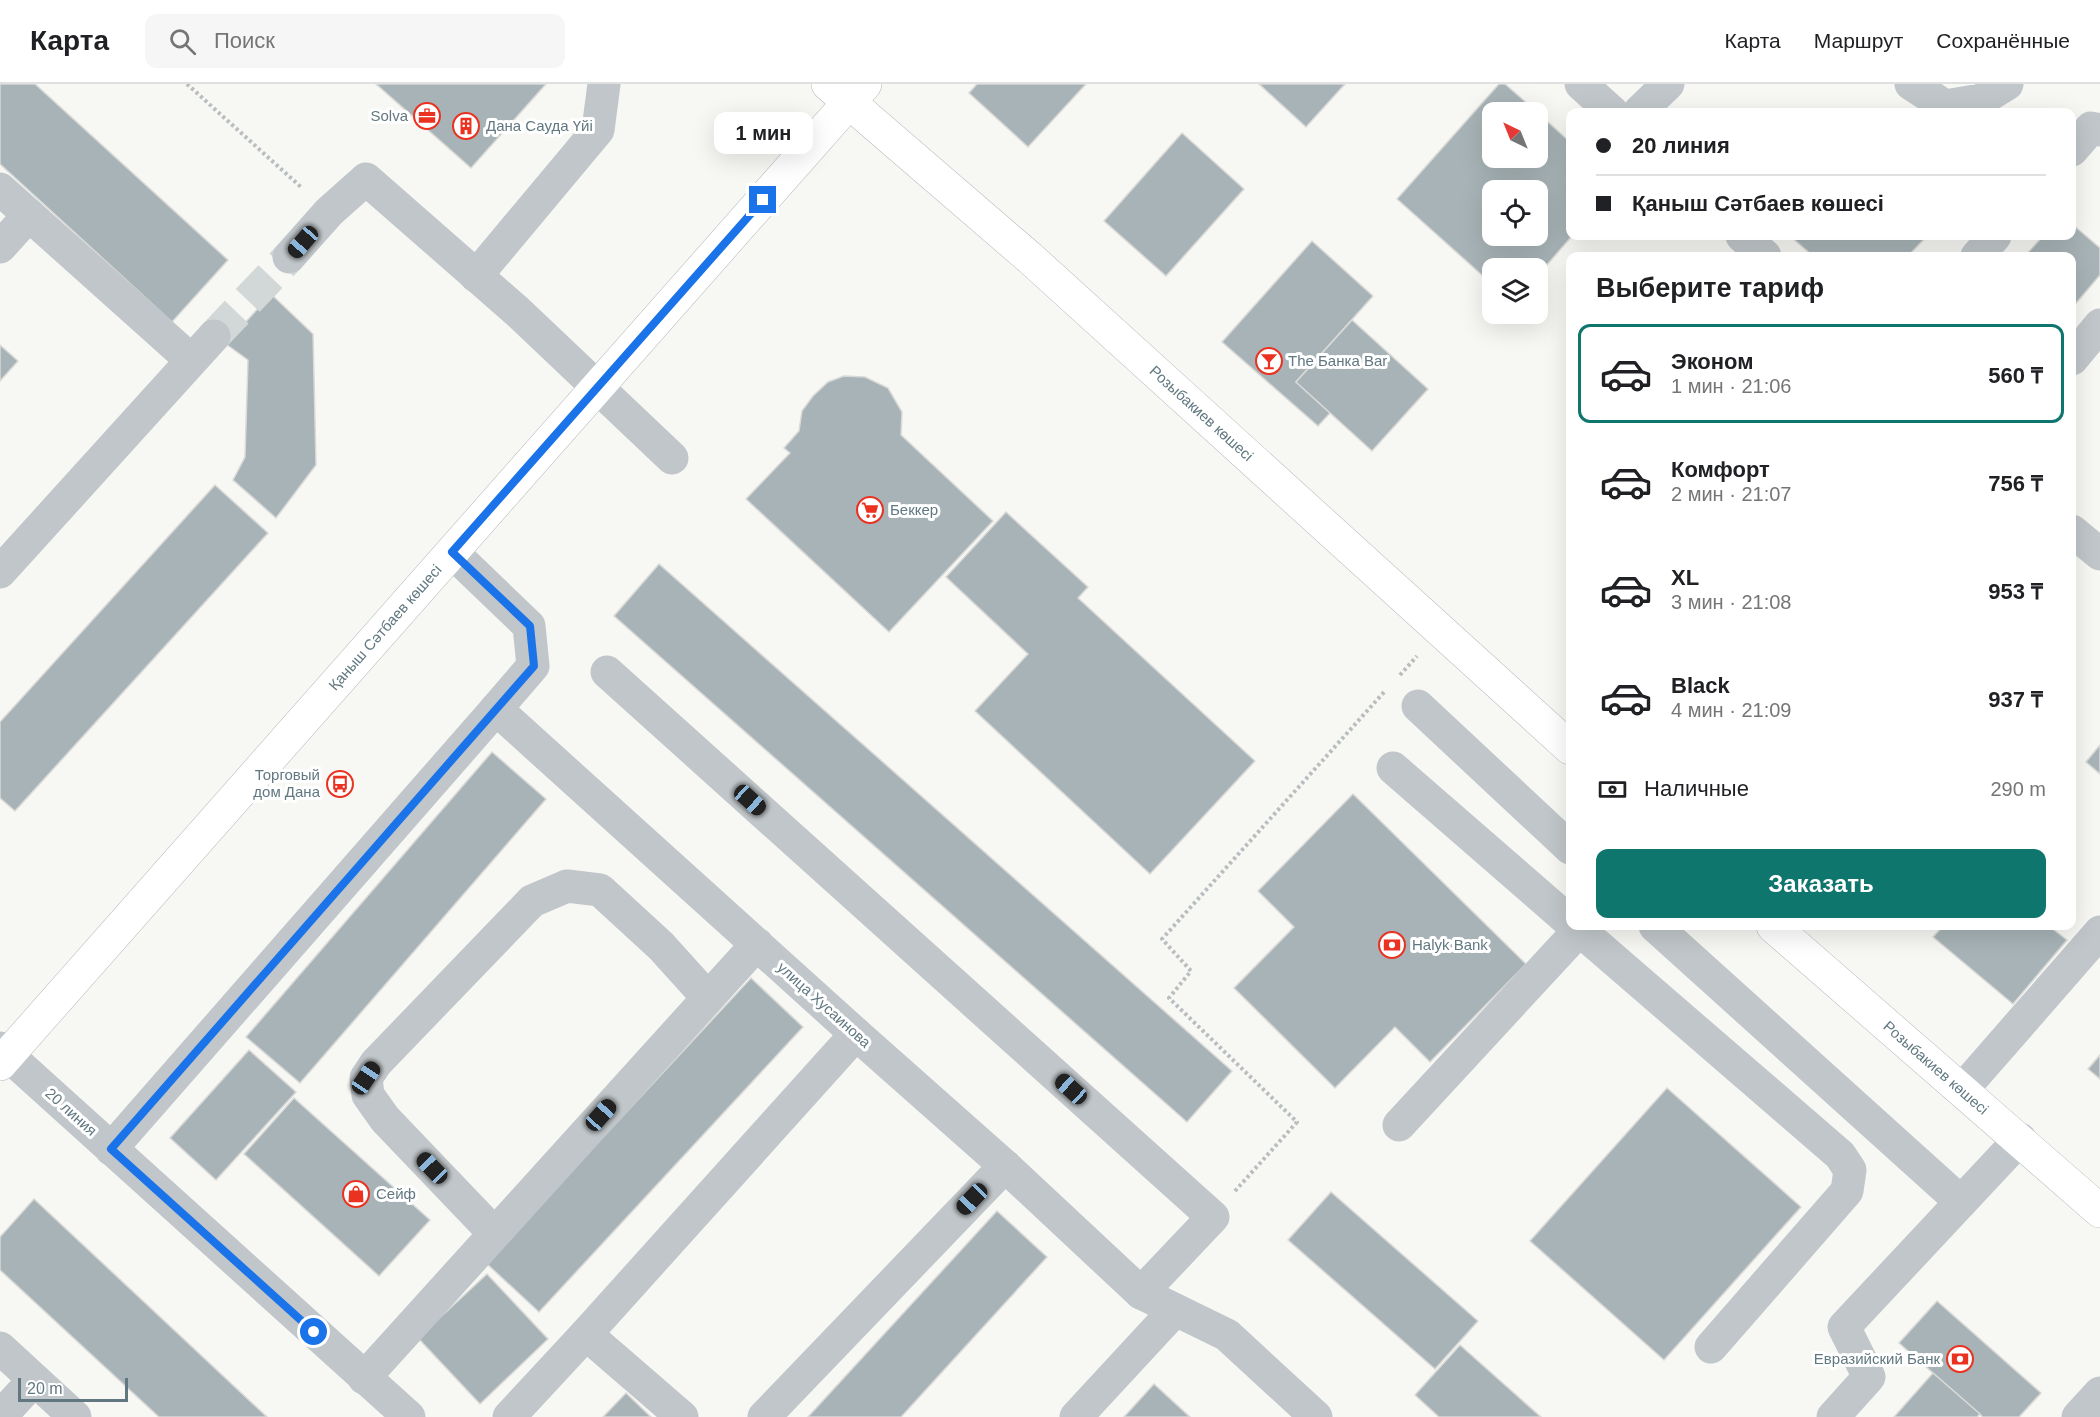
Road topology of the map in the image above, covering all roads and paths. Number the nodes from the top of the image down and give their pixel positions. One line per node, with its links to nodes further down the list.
1 (187, 84): 13 (path)
2 (604, 84): 21 (street)
3 (1581, 84): 8 (street)
4 (1668, 84): 9 (street)
5 (1911, 84): 6 (street)
6 (2007, 84)
7 (848, 90): 26 (main road, Қаныш Сәтбаев көшесі); 32 (main road, Розыбакиев көшесі)
8 (1608, 108)
9 (1643, 108)
10 (2100, 130): 11 (street)
11 (2076, 145)
12 (0, 189): 14 (street)
13 (329, 212): 20 (street); 21 (street)
14 (29, 215): 17 (street); 25 (street)
15 (1747, 240): 18 (street)
16 (1991, 240): 19 (street)
17 (0, 247)
18 (1760, 252)
19 (1981, 252)
20 (289, 257)
21 (476, 276): 26 (street)
22 (2100, 325): 24 (street)
23 (214, 336): 25 (street)
24 (2076, 354)
25 (191, 360): 31 (street)
26 (598, 388): 27 (street); 29 (main road, Қаныш Сәтбаев көшесі)
27 (672, 458)
28 (2076, 534): 30 (street)
29 (452, 552): 35 (street); 48 (main road, Қаныш Сәтбаев көшесі)
30 (2100, 554)
31 (0, 572)
32 (1440, 630): 36 (main road, Розыбакиев көшесі); 56 (path)
33 (608, 672): 56 (street)
34 (1418, 706): 38 (street)
35 (496, 709): 45 (street, улица Хусаинова); 52 (street)
36 (1566, 744)
37 (1393, 768): 39 (street)
38 (1566, 844)
39 (1566, 916)
40 (1573, 930): 50 (street)
41 (1583, 930): 61 (street)
42 (1659, 930): 54 (street)
43 (1778, 930): 49 (main road, Розыбакиев көшесі)
44 (2100, 932): 49 (street)
45 (757, 944): 46 (street); 47 (street, улица Хусаинова)
46 (708, 998): 57 (street); 57 (street)
47 (856, 1034): 53 (street, улица Хусаинова); 60 (street)
48 (3, 1056): 52 (street, 20 линия)
49 (1962, 1089): 51 (main road, Розыбакиев көшесі)
50 (1399, 1125)
51 (2020, 1139): 54 (street); 55 (main road, Розыбакиев көшесі)
52 (111, 1149): 63 (street, 20 линия)
53 (1005, 1166): 58 (street, улица Хусаинова); 71 (street)
54 (1961, 1202): 74 (street)
55 (2100, 1210)
56 (1213, 1217): 58 (street)
57 (494, 1233): 63 (street)
58 (1141, 1293): 59 (street, улица Хусаинова)
59 (1175, 1310): 72 (street); 73 (street, улица Хусаинова)
60 (586, 1334): 69 (street); 70 (street)
61 (1712, 1347)
62 (0, 1348): 64 (street)
63 (364, 1377): 68 (street, 20 линия)
64 (34, 1380): 66 (street); 67 (street)
65 (2100, 1393): 75 (street)
66 (0, 1417)
67 (75, 1417)
68 (409, 1417)
69 (509, 1417)
70 (682, 1417)
71 (764, 1417)
72 (1076, 1417)
73 (1316, 1417)
74 (1833, 1417)
75 (2078, 1417)

